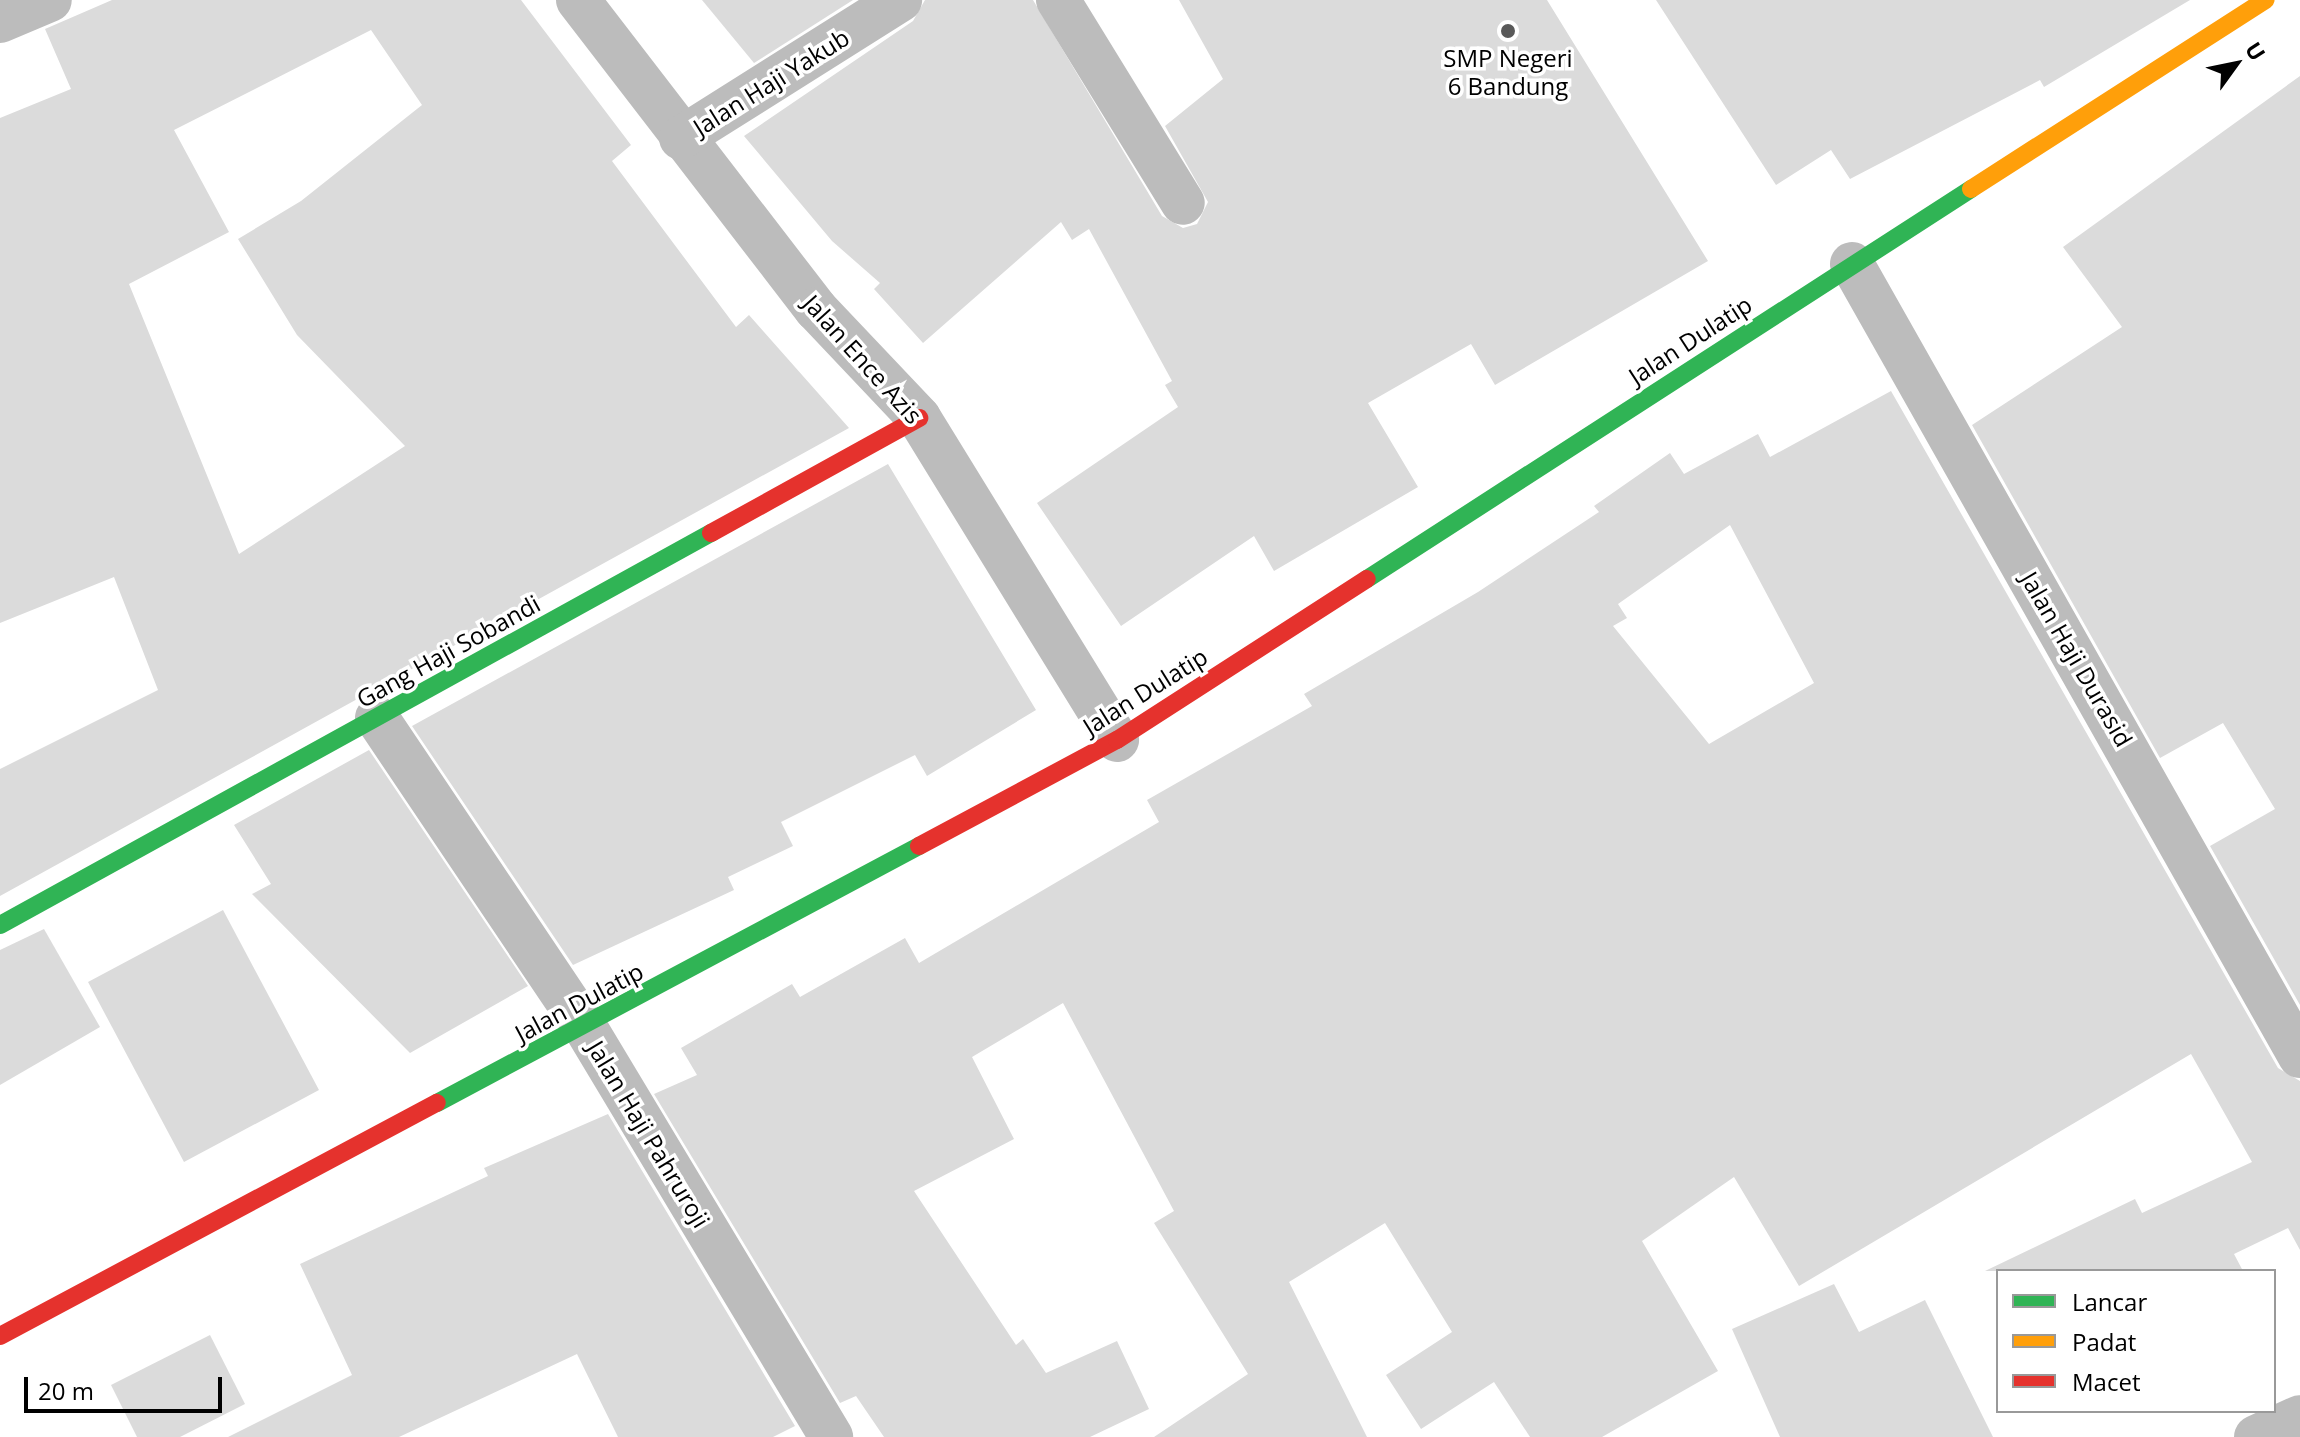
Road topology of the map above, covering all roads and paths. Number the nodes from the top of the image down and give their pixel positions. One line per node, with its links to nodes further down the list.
1 (50, 0): 6 (street)
2 (578, 0): 7 (street, Jalan Ence Azis)
3 (900, 0): 7 (street, Jalan Haji Yakub)
4 (1058, 0): 8 (street)
5 (2265, 0): 9 (street, Jalan Dulatip)
6 (0, 21)
7 (681, 138): 10 (street, Jalan Ence Azis)
8 (1183, 203)
9 (1852, 264): 12 (street, Jalan Dulatip); 15 (street, Jalan Haji Durasid)
10 (919, 418): 11 (street, Gang Haji Sobandi); 12 (street, Jalan Ence Azis)
11 (377, 718): 13 (street, Gang Haji Sobandi); 14 (street, Jalan Haji Pahruroji)
12 (1117, 740): 14 (street, Jalan Dulatip)
13 (0, 925)
14 (585, 1027): 16 (street, Jalan Dulatip); 18 (street, Jalan Haji Pahruroji)
15 (2300, 1056)
16 (0, 1336)
17 (2300, 1417): 19 (street)
18 (831, 1437)
19 (2256, 1437)

